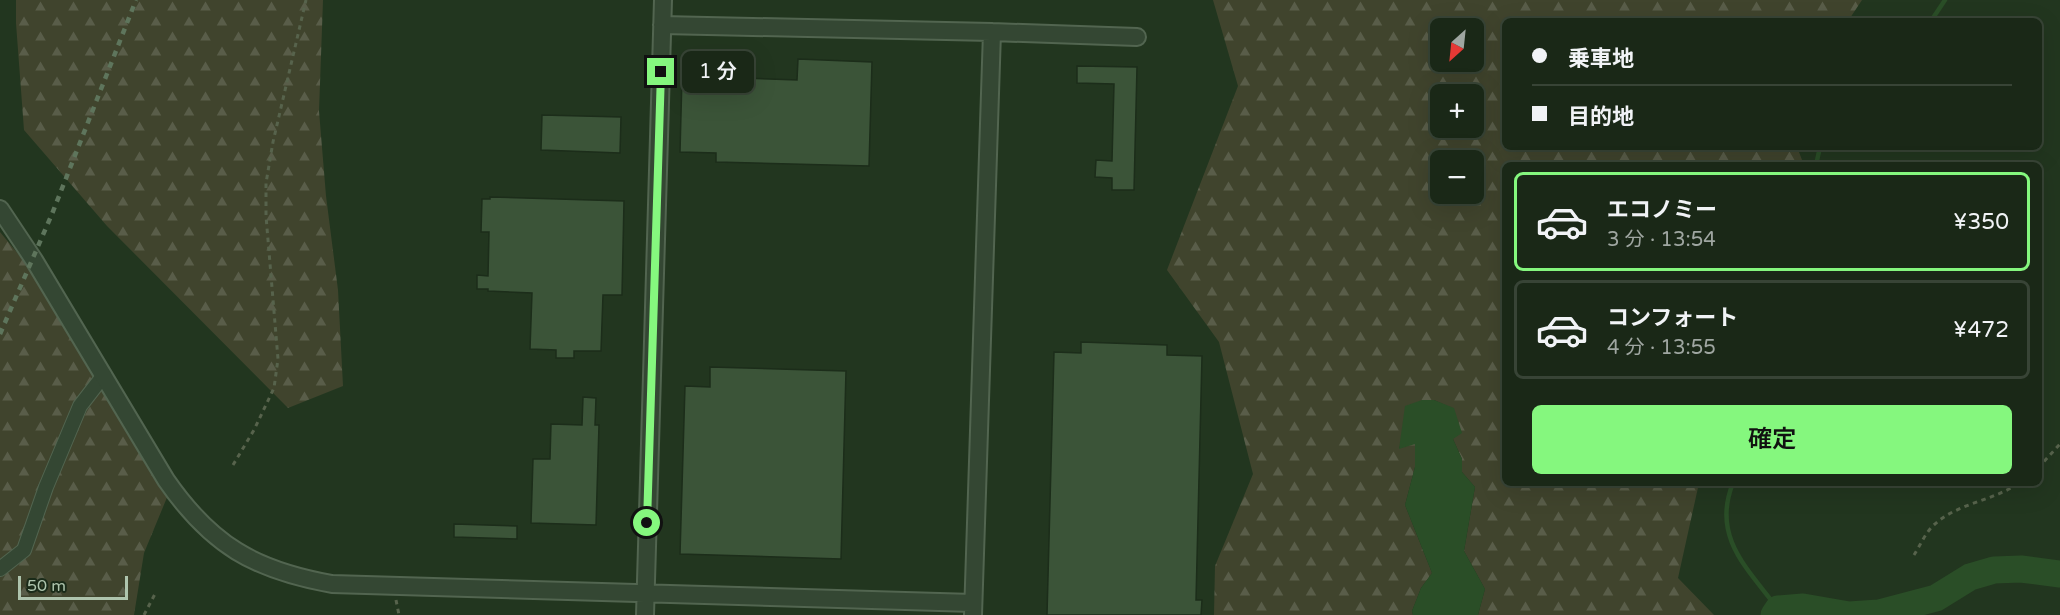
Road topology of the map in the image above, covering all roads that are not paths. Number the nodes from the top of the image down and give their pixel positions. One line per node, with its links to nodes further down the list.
1 (663, 0): 2 (street)
2 (662, 25): 3 (street); 8 (street)
3 (992, 32): 4 (street); 9 (street)
4 (1137, 36)
5 (0, 209): 6 (street)
6 (104, 375): 7 (street); 8 (street)
7 (0, 569)
8 (645, 594): 9 (street); 10 (street)
9 (973, 609)
10 (645, 615)

